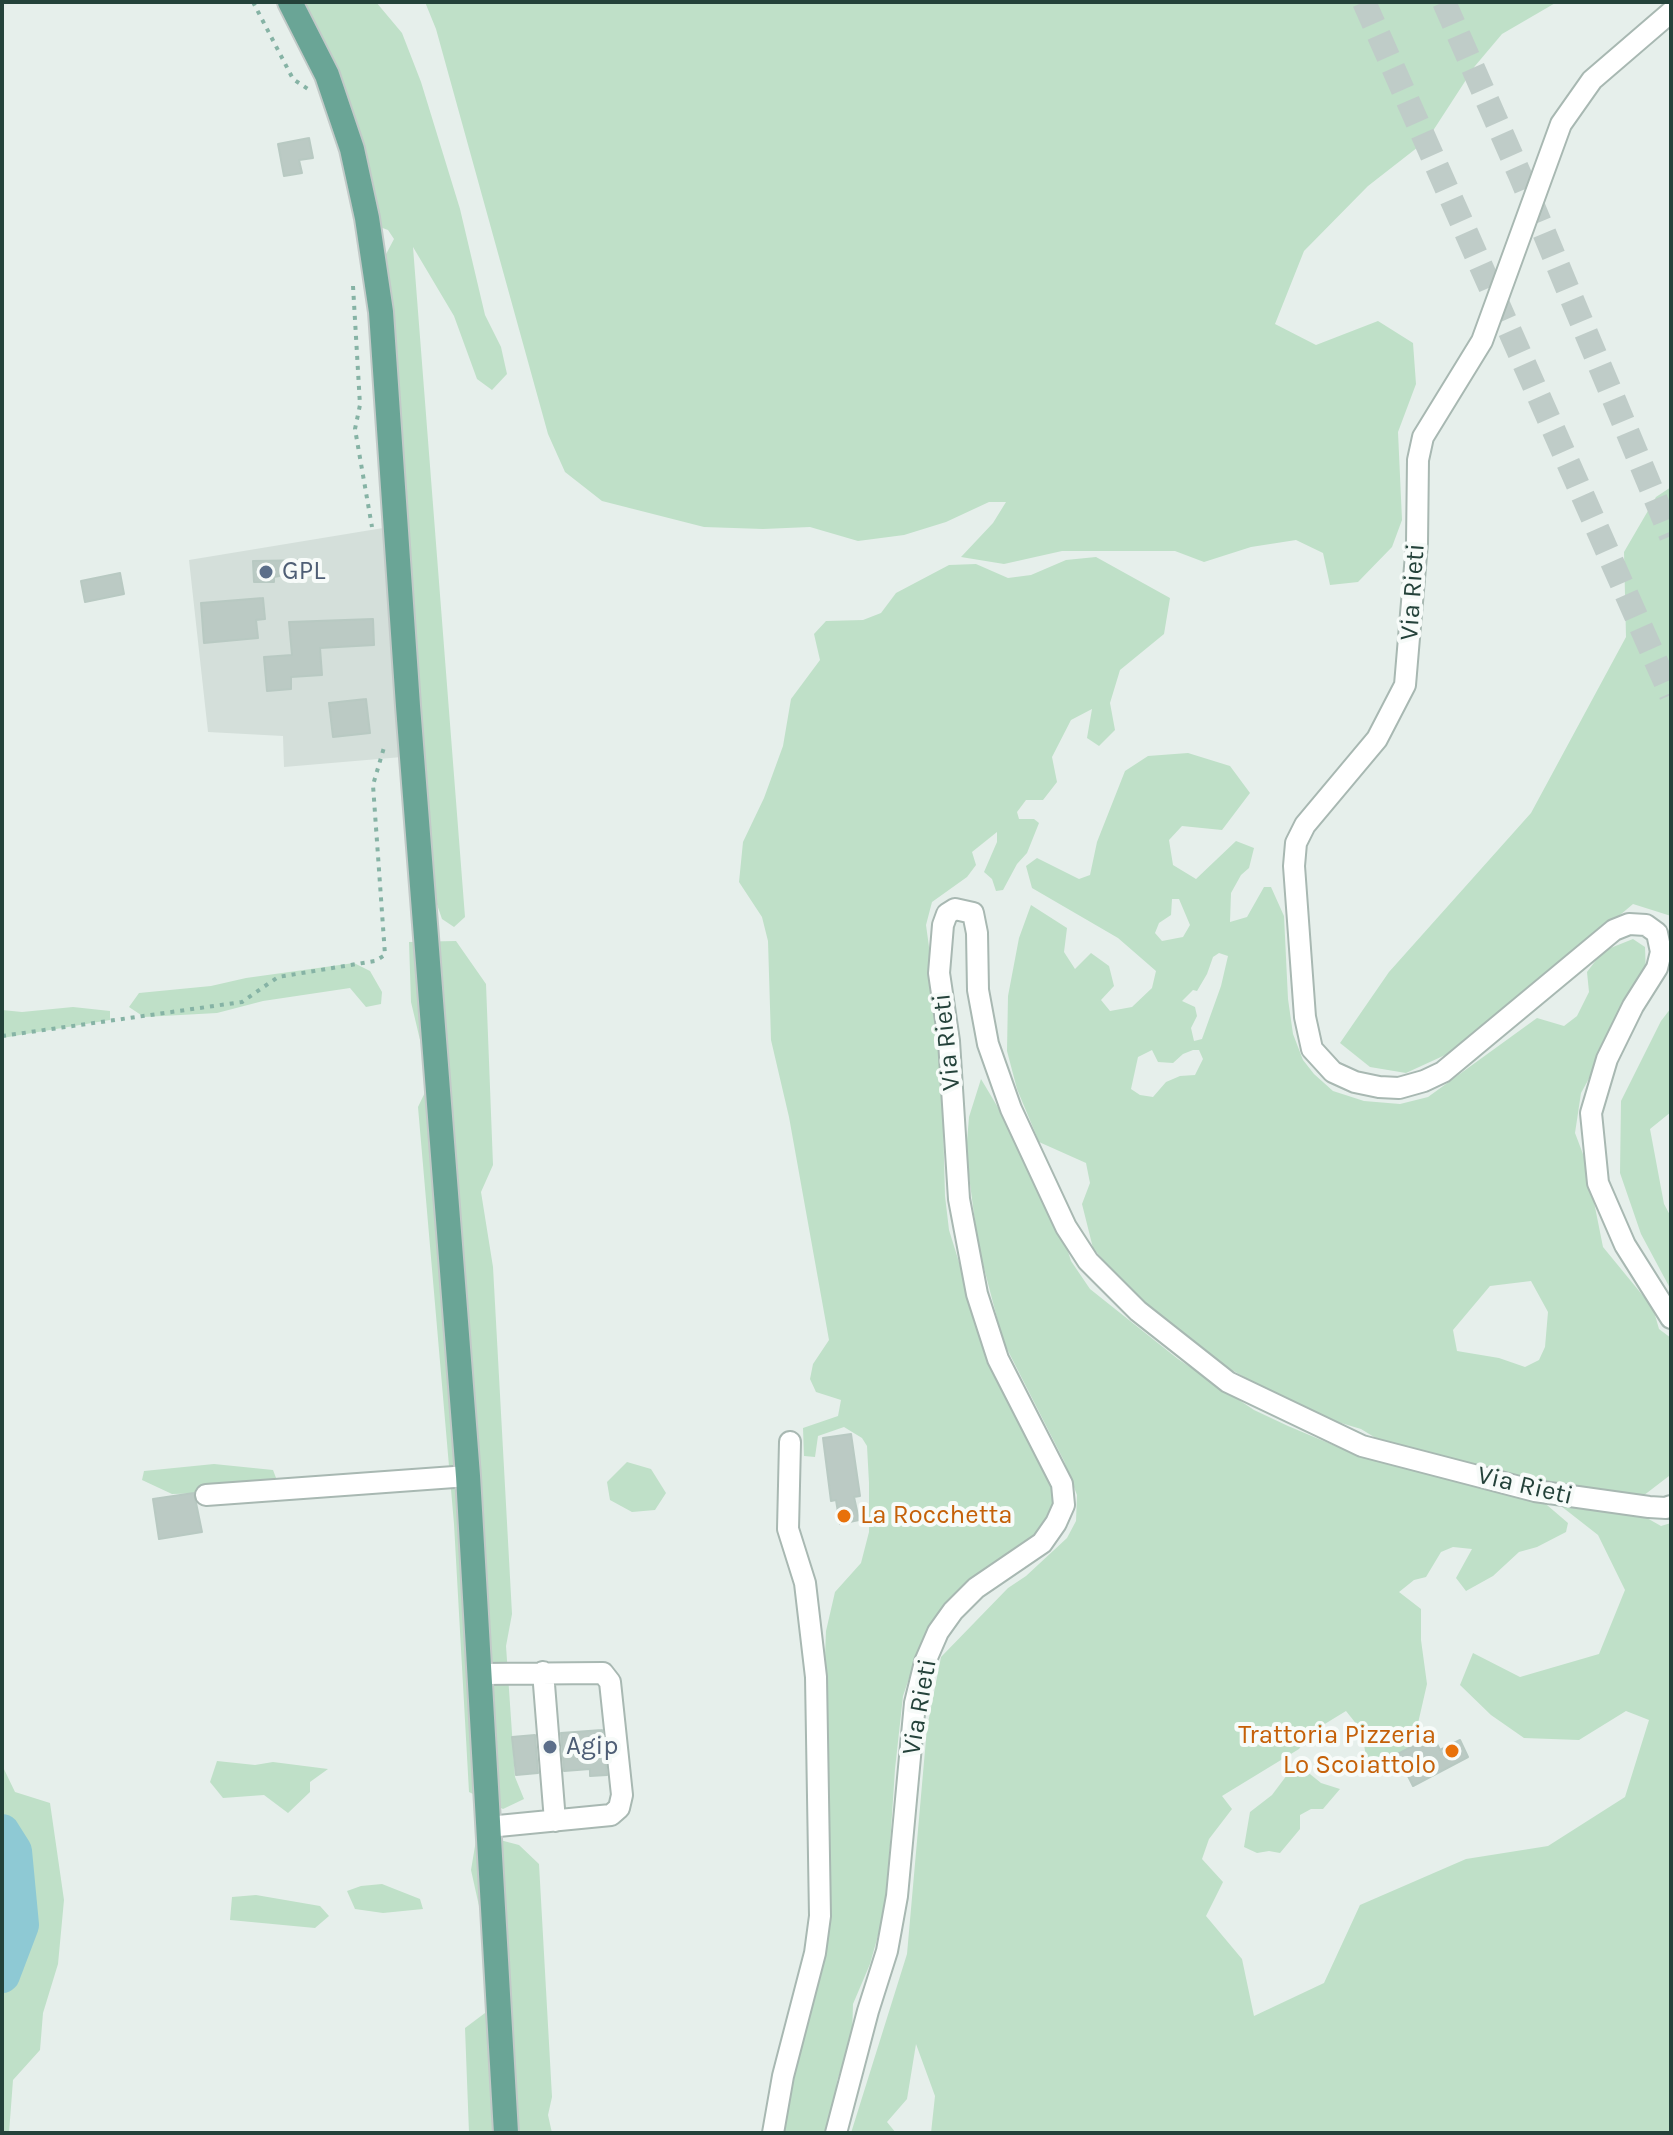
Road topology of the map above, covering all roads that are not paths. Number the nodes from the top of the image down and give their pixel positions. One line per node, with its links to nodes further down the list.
1 (290, 2): 5 (main road)
2 (1671, 12): 3 (street, Via Rieti)
3 (1671, 1318)
4 (790, 1442): 13 (street)
5 (468, 1476): 6 (street); 9 (main road)
6 (206, 1495)
7 (1671, 1506): 14 (street, Via Rieti)
8 (543, 1672): 9 (street); 10 (street); 10 (street)
9 (479, 1674): 11 (main road)
10 (555, 1821): 11 (street)
11 (488, 1827): 12 (main road)
12 (506, 2133)
13 (773, 2133)
14 (836, 2133)

